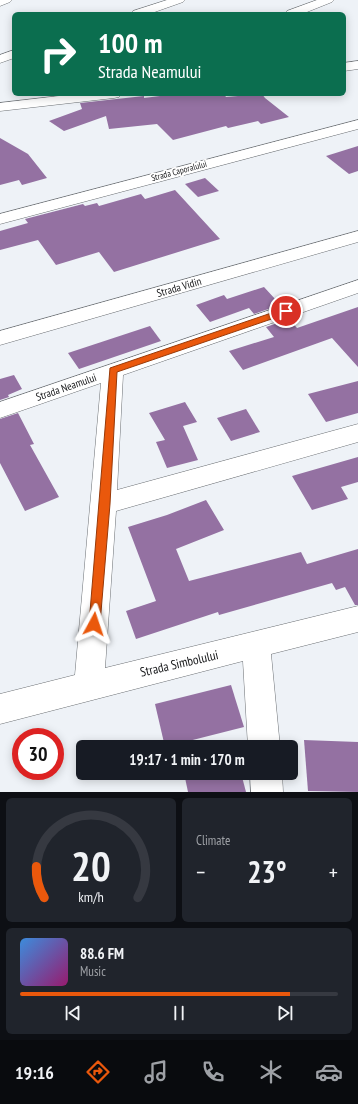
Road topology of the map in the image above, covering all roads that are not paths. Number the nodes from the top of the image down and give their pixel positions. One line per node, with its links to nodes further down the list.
1 (6, 0): 4 (street)
2 (180, 0): 5 (street)
3 (328, 0): 6 (street)
4 (0, 2)
5 (143, 12)
6 (296, 12)
7 (12, 55): 8 (street)
8 (0, 59)
9 (358, 65): 10 (street)
10 (346, 67)
11 (70, 96): 13 (street)
12 (96, 96): 13 (street)
13 (59, 100): 14 (street)
14 (4, 113)
15 (358, 124): 16 (street, Strada Caporalului)
16 (0, 219)
17 (358, 236): 19 (street, Strada Vidin)
18 (358, 286): 20 (street, Strada Neamului)
19 (0, 338)
20 (113, 370): 21 (street, Strada Neamului); 23 (street)
21 (0, 410)
22 (358, 433): 23 (street)
23 (104, 504): 26 (street)
24 (358, 619): 25 (street, Strada Simbolului)
25 (256, 645): 26 (street, Strada Simbolului); 28 (street)
26 (89, 684): 27 (street, Strada Simbolului)
27 (0, 709)
28 (263, 740)
29 (266, 780): 30 (street)
30 (267, 792)

